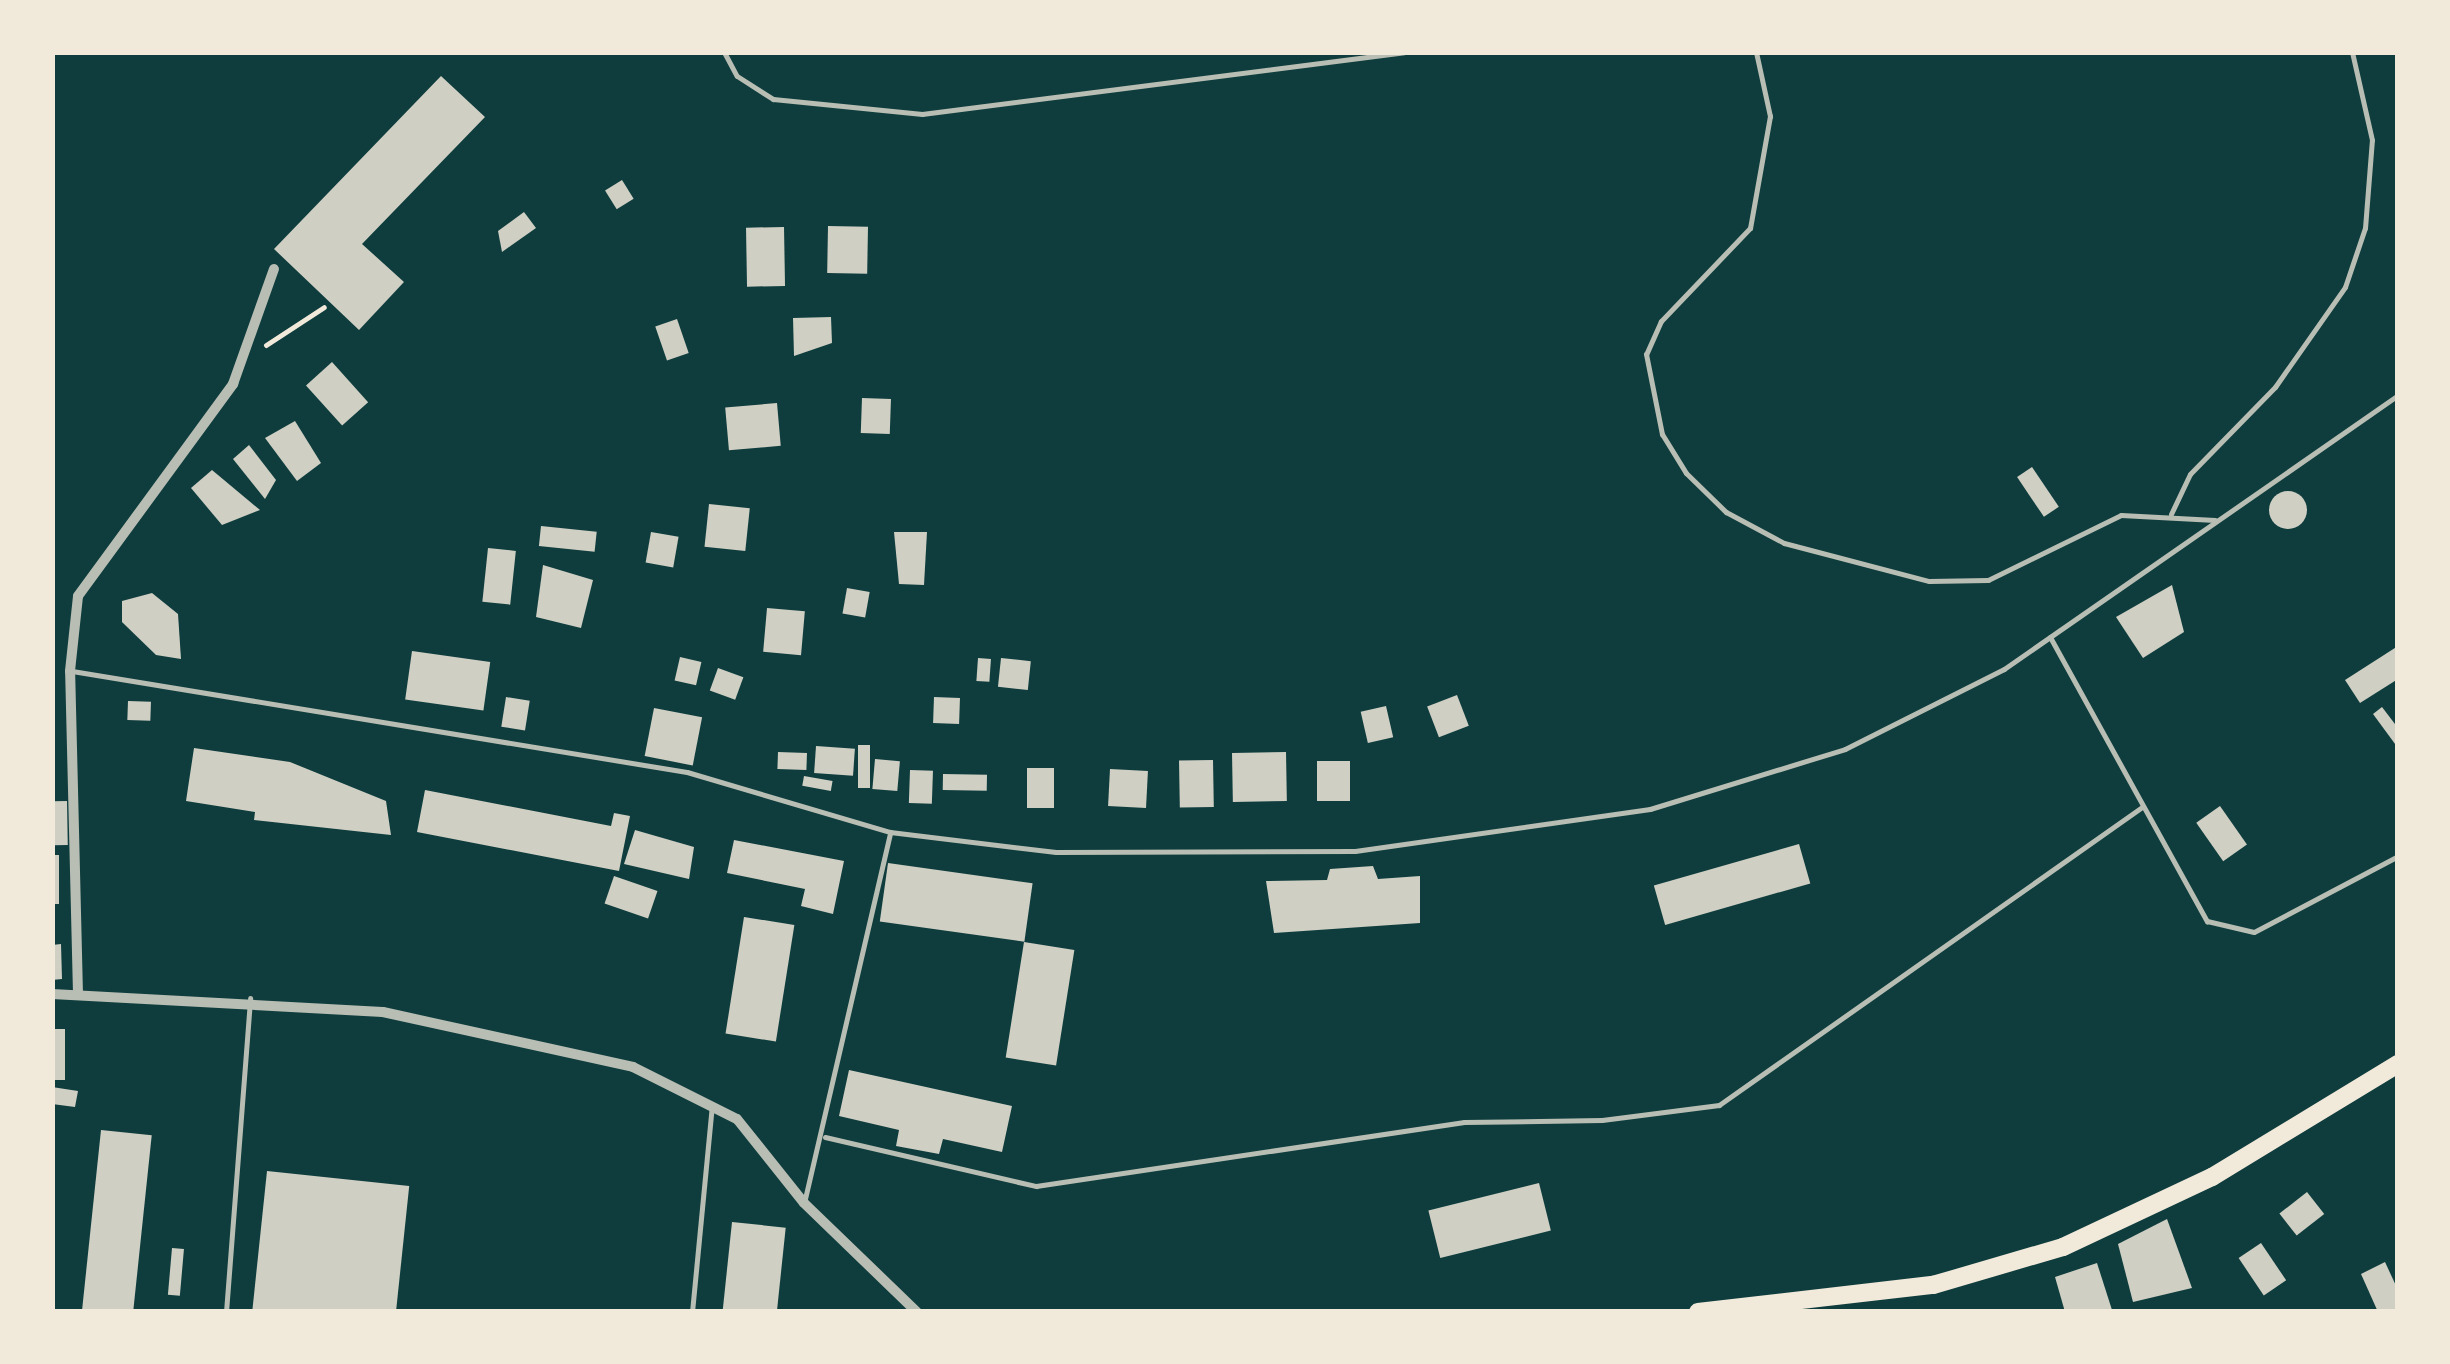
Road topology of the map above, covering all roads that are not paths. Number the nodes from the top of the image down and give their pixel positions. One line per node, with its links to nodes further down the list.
1 (724, 52): 2 (lane)
2 (1404, 52)
3 (1756, 52): 7 (lane)
4 (2352, 52): 7 (lane)
5 (274, 269): 10 (street)
6 (2398, 395): 8 (lane)
7 (2171, 514): 8 (lane)
8 (2218, 520): 9 (lane)
9 (2050, 637): 11 (lane); 12 (lane)
10 (70, 670): 12 (lane); 15 (street)
11 (2142, 807): 13 (lane); 19 (lane)
12 (890, 832): 19 (lane)
13 (2398, 856)
14 (52, 994): 15 (street)
15 (78, 994): 16 (street)
16 (250, 998): 18 (street); 21 (lane)
17 (2398, 1064): 24 (main road)
18 (712, 1104): 20 (street); 22 (lane)
19 (826, 1137): 20 (lane)
20 (804, 1203): 23 (street)
21 (226, 1312)
22 (692, 1312)
23 (918, 1312)
24 (1698, 1312)

